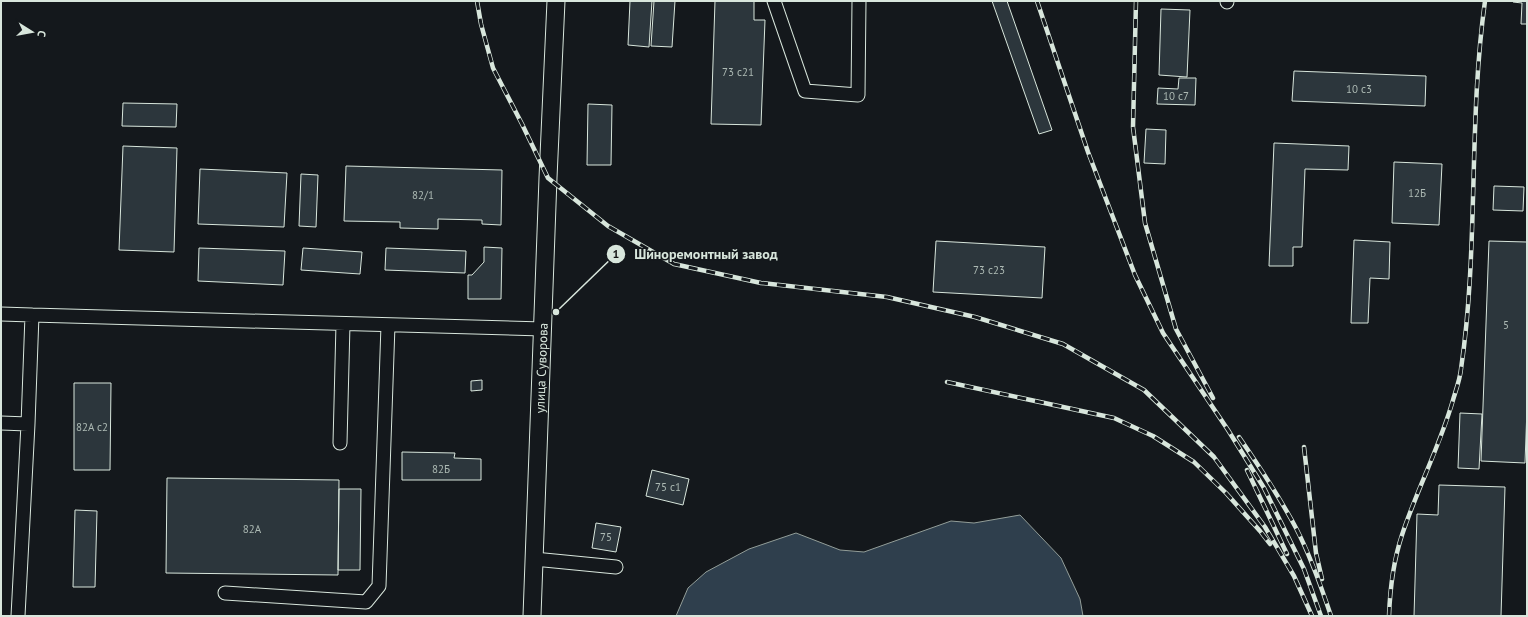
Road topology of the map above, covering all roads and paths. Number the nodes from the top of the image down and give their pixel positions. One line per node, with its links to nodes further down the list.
1 (556, 1): 8 (main road, улица Суворова)
2 (774, 1): 3 (lane)
3 (859, 1)
4 (1, 314): 5 (lane)
5 (32, 315): 6 (lane); 10 (lane)
6 (343, 324): 7 (lane); 11 (lane)
7 (388, 325): 8 (lane); 14 (lane)
8 (543, 329): 12 (main road, улица Суворова)
9 (1, 423): 10 (lane)
10 (28, 424): 15 (lane)
11 (340, 443)
12 (534, 559): 13 (lane); 16 (main road, улица Суворова)
13 (616, 568)
14 (225, 593)
15 (18, 616)
16 (532, 616)

